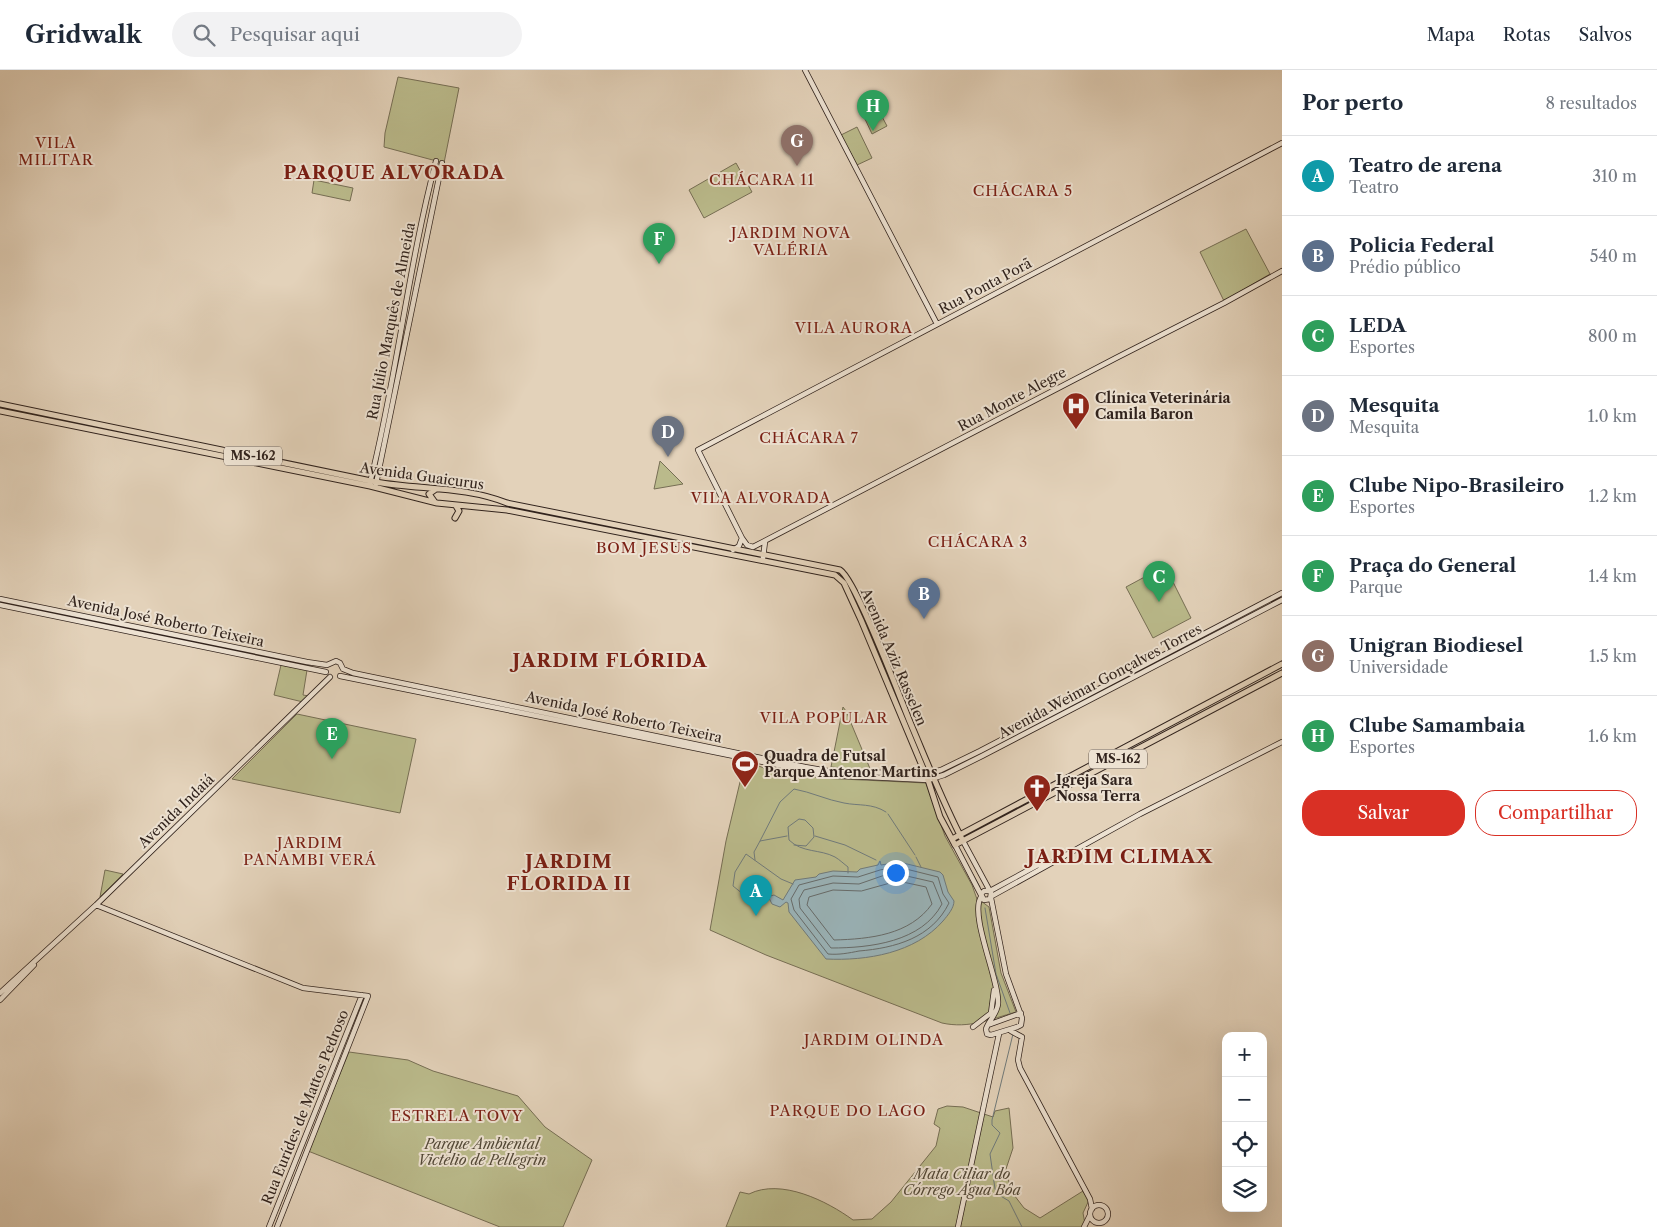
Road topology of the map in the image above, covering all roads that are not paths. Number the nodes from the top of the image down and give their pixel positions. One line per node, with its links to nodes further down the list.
1 (805, 70): 6 (street)
2 (1282, 143): 6 (street, Rua Ponta Porã)
3 (436, 161): 9 (street, Rua Júlio Marquês de Almeida)
4 (442, 163): 9 (street, Rua Júlio Marquês de Almeida)
5 (1282, 270): 17 (street, Rua Monte Alegre)
6 (937, 324): 16 (street, Rua Ponta Porã)
7 (0, 404): 9 (main road, Avenida Guaicurus / MS-162)
8 (0, 411): 9 (main road, Avenida Guaicurus / MS-162)
9 (373, 484): 10 (main road, Avenida Guaicurus / MS-162); 12 (main road, Avenida Guaicurus / MS-162)
10 (439, 488): 11 (main road, Avenida Guaicurus / MS-162); 12 (main road)
11 (494, 498): 14 (main road); 18 (main road, Avenida Guaicurus / MS-162)
12 (437, 503): 13 (main road, Avenida Guaicurus / MS-162)
13 (456, 506): 14 (main road, Avenida Guaicurus / MS-162); 15 (main road)
14 (491, 510): 19 (main road, Avenida Guaicurus / MS-162)
15 (456, 518)
16 (742, 538): 17 (street); 18 (street)
17 (765, 542): 19 (street)
18 (733, 550): 19 (main road, Avenida Guaicurus / MS-162)
19 (763, 558): 20 (main road, Avenida Guaicurus / MS-162); 21 (main road, Avenida Guaicurus / MS-162)
20 (840, 570): 35 (main road, Avenida Aziz Rasselen / MS-162)
21 (840, 578): 35 (main road, Avenida Aziz Rasselen / MS-162)
22 (1282, 593): 35 (street, Avenida Weimar Gonçalves Torres)
23 (0, 599): 27 (street, Avenida José Roberto Teixeira)
24 (1282, 600): 35 (street, Avenida Weimar Gonçalves Torres)
25 (0, 605): 29 (street, Avenida José Roberto Teixeira)
26 (1282, 664): 36 (main road, MS-162)
27 (327, 665): 28 (street, Avenida José Roberto Teixeira); 29 (street)
28 (343, 669): 31 (street); 33 (street, Avenida José Roberto Teixeira)
29 (326, 672): 32 (street)
30 (1282, 673): 38 (main road, MS-162)
31 (340, 676): 32 (street, Avenida José Roberto Teixeira); 33 (street, Avenida José Roberto Teixeira)
32 (330, 677): 42 (street, Avenida Indaiá)
33 (365, 679): 35 (street, Avenida José Roberto Teixeira)
34 (1282, 742): 40 (street)
35 (930, 776): 36 (main road, Avenida Aziz Rasselen / MS-162); 37 (main road, Avenida Aziz Rasselen / MS-162)
36 (960, 834): 37 (main road, MS-162); 38 (main road, Avenida Aziz Rasselen / MS-162)
37 (952, 839): 39 (main road, Avenida Aziz Rasselen / MS-162)
38 (963, 841): 39 (main road, MS-162); 40 (street, Avenida Aziz Rasselen)
39 (955, 845): 41 (street, Avenida Aziz Rasselen)
40 (990, 894): 41 (street); 41 (street); 48 (street, Avenida Aziz Rasselen)
41 (981, 896): 44 (street, Avenida Aziz Rasselen)
42 (96, 905): 43 (street, Avenida Indaiá); 46 (street)
43 (37, 960): 45 (street, Avenida Indaiá); 47 (street, Avenida Indaiá)
44 (994, 989): 49 (street, Avenida Aziz Rasselen); 50 (street)
45 (0, 993)
46 (362, 995): 59 (street, Rua Eurídes de Mattos Pedroso); 60 (street, Rua Eurídes de Mattos Pedroso)
47 (0, 1000)
48 (1021, 1013): 49 (street); 51 (street)
49 (988, 1025): 52 (street, Avenida Aziz Rasselen)
50 (973, 1027)
51 (1009, 1030): 52 (street); 53 (street)
52 (999, 1034): 61 (street)
53 (1090, 1199): 54 (street); 55 (street)
54 (1101, 1206): 55 (street); 57 (street)
55 (1092, 1209): 56 (street)
56 (1090, 1215): 57 (street); 58 (street)
57 (1096, 1222): 58 (street)
58 (1085, 1226)
59 (269, 1227)
60 (277, 1227)
61 (958, 1227)

